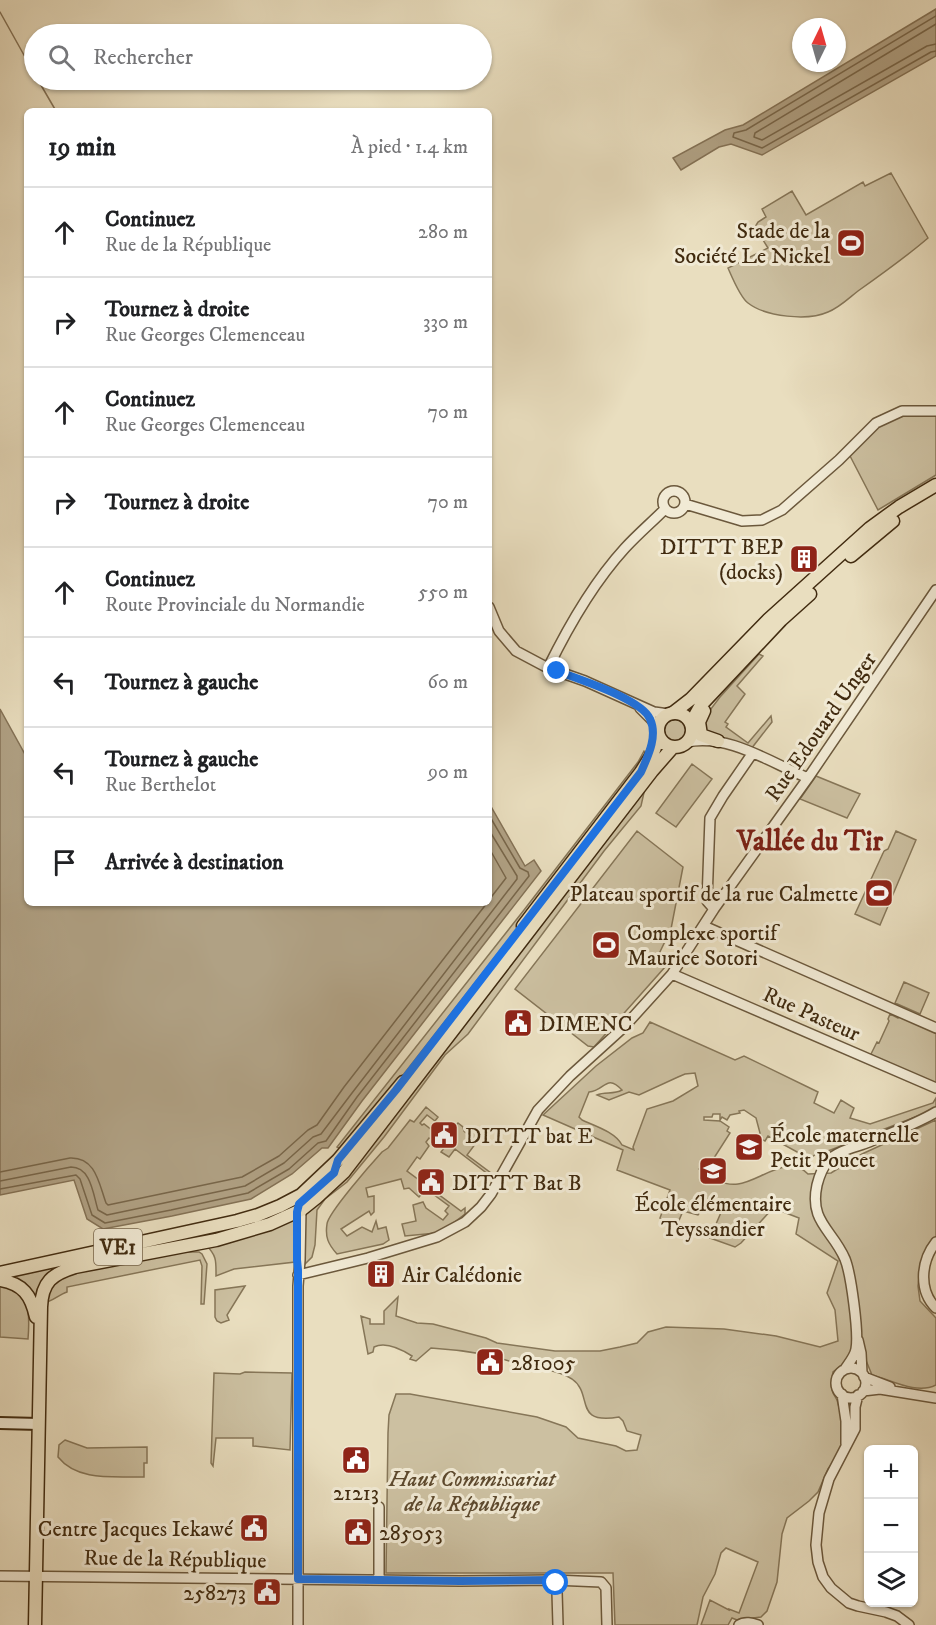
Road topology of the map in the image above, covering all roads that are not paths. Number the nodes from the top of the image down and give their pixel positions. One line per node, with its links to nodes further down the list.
1 (936, 411): 4 (street)
2 (936, 485): 11 (main road)
3 (936, 494): 7 (main road)
4 (685, 504): 5 (street); 5 (street)
5 (665, 509): 9 (street)
6 (936, 590): 21 (street, Rue Edouard Unger)
7 (801, 602): 13 (main road); 16 (main road)
8 (492, 614): 9 (street)
9 (548, 668): 10 (street)
10 (634, 703): 11 (street); 12 (street)
11 (671, 714): 13 (main road); 14 (main road)
12 (650, 717): 14 (street); 20 (main road)
13 (691, 724): 15 (street); 17 (main road)
14 (658, 733): 18 (main road); 20 (main road, VE1)
15 (700, 740): 16 (street); 17 (street)
16 (718, 741): 19 (street)
17 (687, 742): 18 (main road)
18 (673, 747): 29 (main road, VE1)
19 (752, 754): 21 (street); 22 (street)
20 (641, 772): 28 (main road, VE1)
21 (808, 778): 22 (street, Rue Edouard Unger)
22 (714, 909): 23 (street, Rue Edouard Unger)
23 (704, 926): 24 (street, Rue Edouard Unger); 25 (street)
24 (672, 974): 26 (street, Rue Pasteur); 33 (street, Rue Edouard Unger)
25 (936, 1028)
26 (936, 1088)
27 (936, 1112): 37 (street)
28 (338, 1160): 29 (main road); 31 (main road, VE1)
29 (299, 1211): 33 (street); 38 (main road, VE1)
30 (936, 1242): 36 (street)
31 (113, 1248): 32 (main road); 34 (main road, VE1)
32 (0, 1268)
33 (298, 1272): 51 (street)
34 (0, 1273)
35 (0, 1280): 38 (main road)
36 (936, 1308)
37 (856, 1329): 39 (street); 40 (street)
38 (40, 1336): 46 (main road)
39 (845, 1369): 40 (street); 42 (street)
40 (863, 1375): 41 (street); 43 (street)
41 (860, 1393): 42 (street); 43 (street); 47 (street)
42 (842, 1394): 47 (street)
43 (915, 1395): 44 (street)
44 (936, 1398)
45 (0, 1424): 46 (main road)
46 (39, 1424): 50 (main road)
47 (846, 1449): 62 (street)
48 (378, 1507): 52 (street)
49 (0, 1576): 50 (street, Rue de la République)
50 (36, 1576): 51 (street, Rue de la République); 56 (main road)
51 (298, 1579): 52 (street, Rue de la République); 57 (street)
52 (378, 1580): 53 (street, Rue de la République)
53 (554, 1580): 54 (street, Rue de la République); 55 (street)
54 (586, 1582): 55 (street); 59 (street, Rue de la République)
55 (557, 1592): 58 (street)
56 (35, 1625)
57 (298, 1625)
58 (558, 1625)
59 (607, 1625)
60 (739, 1625): 61 (street)
61 (758, 1625)
62 (909, 1625)

